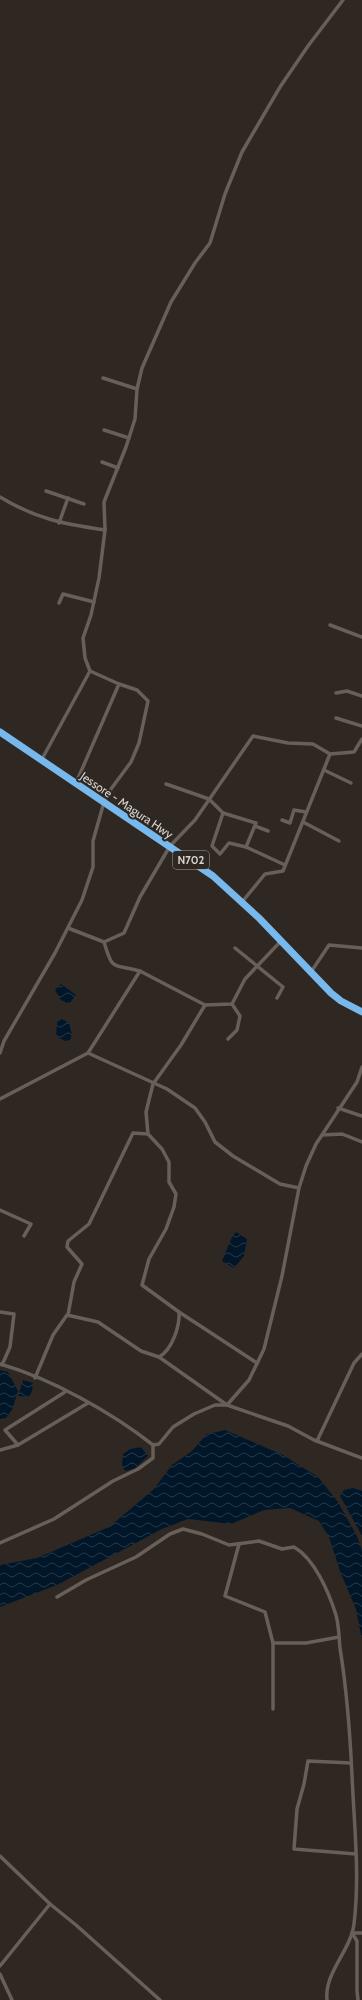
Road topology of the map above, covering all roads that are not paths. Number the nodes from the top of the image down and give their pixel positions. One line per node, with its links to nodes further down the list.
1 (343, 0): 3 (street)
2 (102, 378): 3 (street)
3 (137, 389): 5 (street)
4 (104, 430): 5 (street)
5 (130, 438): 7 (street)
6 (102, 462): 7 (street)
7 (118, 468): 13 (street)
8 (46, 491): 10 (street)
9 (0, 497): 12 (street)
10 (68, 498): 11 (street); 12 (street)
11 (84, 504)
12 (59, 523): 13 (street)
13 (105, 530): 15 (street)
14 (59, 602): 15 (street)
15 (94, 602): 18 (street)
16 (330, 625): 17 (street)
17 (362, 637)
18 (90, 671): 19 (street); 27 (street)
19 (119, 684): 30 (street); 33 (street)
20 (336, 693): 21 (street)
21 (362, 696)
22 (336, 718): 23 (street)
23 (362, 726)
24 (0, 732): 27 (highway, Jessore - Magura Hwy / N702)
25 (362, 739): 26 (street)
26 (330, 754): 28 (street); 32 (street)
27 (42, 759): 30 (highway, Jessore - Magura Hwy / N702)
28 (324, 770): 29 (street); 34 (street)
29 (351, 783)
30 (76, 784): 33 (highway, Jessore - Magura Hwy / N702)
31 (166, 784): 32 (street)
32 (209, 799): 35 (street); 41 (street)
33 (104, 802): 41 (highway, Jessore - Magura Hwy / N702); 45 (street)
34 (306, 812): 36 (street); 37 (street)
35 (223, 813): 38 (street); 42 (street)
36 (282, 820)
37 (302, 822): 40 (street); 43 (street)
38 (255, 826): 39 (street); 42 (street)
39 (268, 831)
40 (339, 841)
41 (170, 846): 44 (highway, Jessore - Magura Hwy / N702); 47 (street)
42 (246, 847): 43 (street)
43 (286, 865): 44 (street)
44 (242, 902): 46 (highway, Jessore - Magura Hwy / N702)
45 (68, 928): 47 (street); 59 (street)
46 (281, 941): 50 (street); 52 (highway, Jessore - Magura Hwy / N702)
47 (104, 942): 51 (street)
48 (235, 948): 50 (street)
49 (362, 948): 52 (street)
50 (257, 966): 53 (street); 54 (street)
51 (140, 971): 55 (street); 58 (street)
52 (310, 973): 56 (highway, Jessore - Magura Hwy / N702)
53 (278, 998)
54 (232, 1004): 55 (street); 57 (street)
55 (205, 1005): 61 (street)
56 (362, 1012)
57 (228, 1039)
58 (88, 1052): 61 (street); 62 (street)
59 (0, 1054)
60 (362, 1067): 63 (street)
61 (154, 1084): 65 (street); 68 (street)
62 (0, 1099)
63 (338, 1108): 64 (street); 66 (street)
64 (362, 1116)
65 (148, 1134): 72 (street); 73 (street)
66 (322, 1135): 67 (street); 68 (street)
67 (362, 1142)
68 (299, 1188): 76 (street)
69 (0, 1210): 70 (street)
70 (24, 1236)
71 (0, 1312): 77 (street)
72 (179, 1312): 75 (street); 76 (street)
73 (68, 1315): 75 (street); 78 (street)
74 (362, 1354): 82 (street)
75 (159, 1357): 81 (street)
76 (257, 1363): 81 (street)
77 (1, 1365): 78 (street)
78 (36, 1378): 79 (street)
79 (65, 1392): 80 (street); 83 (street)
80 (88, 1403): 83 (street); 84 (street)
81 (227, 1405): 82 (street); 84 (street)
82 (317, 1441): 86 (street)
83 (18, 1445): 85 (street)
84 (153, 1445): 87 (street)
85 (0, 1450)
86 (362, 1458)
87 (0, 1543)
88 (239, 1544): 89 (street); 90 (street); 91 (street)
89 (57, 1597)
90 (339, 1637): 91 (street); 93 (street)
91 (273, 1643): 92 (street)
92 (273, 1709)
93 (351, 1763): 94 (street); 94 (street)
94 (356, 1854): 97 (street)
95 (0, 1856): 96 (street)
96 (50, 1904): 99 (street); 102 (street)
97 (352, 1933): 98 (street); 103 (street); 104 (street)
98 (362, 1933)
99 (0, 1966)
100 (0, 1974): 101 (street)
101 (12, 2000)
102 (160, 2000)
103 (327, 2000)
104 (358, 2000)

